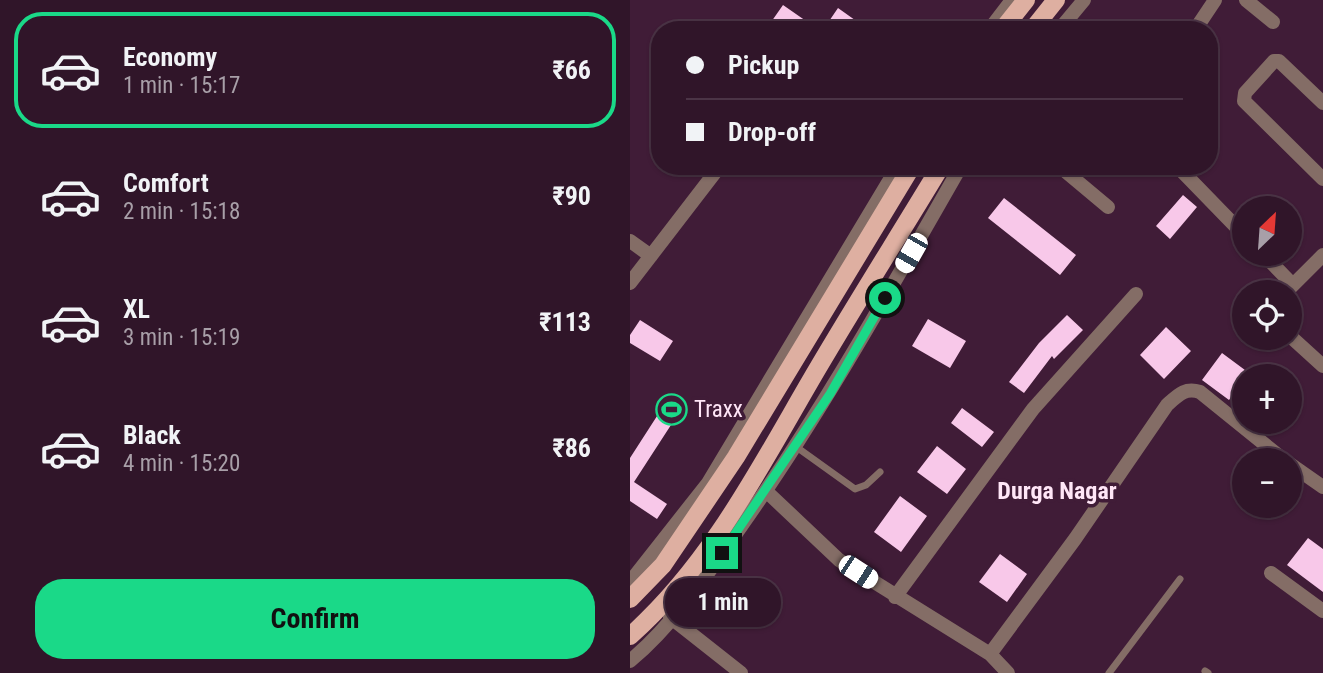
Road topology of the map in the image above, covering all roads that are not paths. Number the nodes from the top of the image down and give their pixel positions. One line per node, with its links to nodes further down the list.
1 (1012, 0): 7 (street)
2 (1026, 0): 8 (main road)
3 (1056, 0): 9 (main road)
4 (1084, 0): 10 (street)
5 (1216, 0): 11 (street)
6 (1246, 0): 12 (street)
7 (996, 21)
8 (1009, 21)
9 (1039, 21)
10 (1066, 21)
11 (1201, 21)
12 (1273, 22)
13 (1323, 103): 21 (street)
14 (713, 175): 26 (street)
15 (893, 175): 40 (street)
16 (907, 175): 40 (main road)
17 (937, 175): 44 (main road)
18 (956, 175): 32 (street)
19 (1070, 175): 22 (street)
20 (1186, 175): 23 (street)
21 (1323, 179)
22 (1108, 207)
23 (1232, 223)
24 (630, 241): 26 (street)
25 (1323, 255): 27 (street)
26 (651, 256): 28 (street)
27 (1298, 280)
28 (630, 283)
29 (1136, 294): 41 (street)
30 (1302, 347): 31 (street)
31 (1323, 366)
32 (795, 446): 34 (lane); 37 (street)
33 (1269, 448): 45 (street)
34 (880, 472)
35 (1302, 472): 36 (street)
36 (1323, 487)
37 (766, 491): 41 (street); 43 (street)
38 (1271, 573): 42 (street)
39 (1180, 579): 49 (lane)
40 (632, 589)
41 (895, 597): 45 (street)
42 (1323, 611)
43 (670, 617): 46 (street); 47 (street)
44 (630, 636)
45 (990, 654): 48 (street)
46 (630, 660)
47 (741, 673)
48 (1007, 673)
49 (1109, 673)

